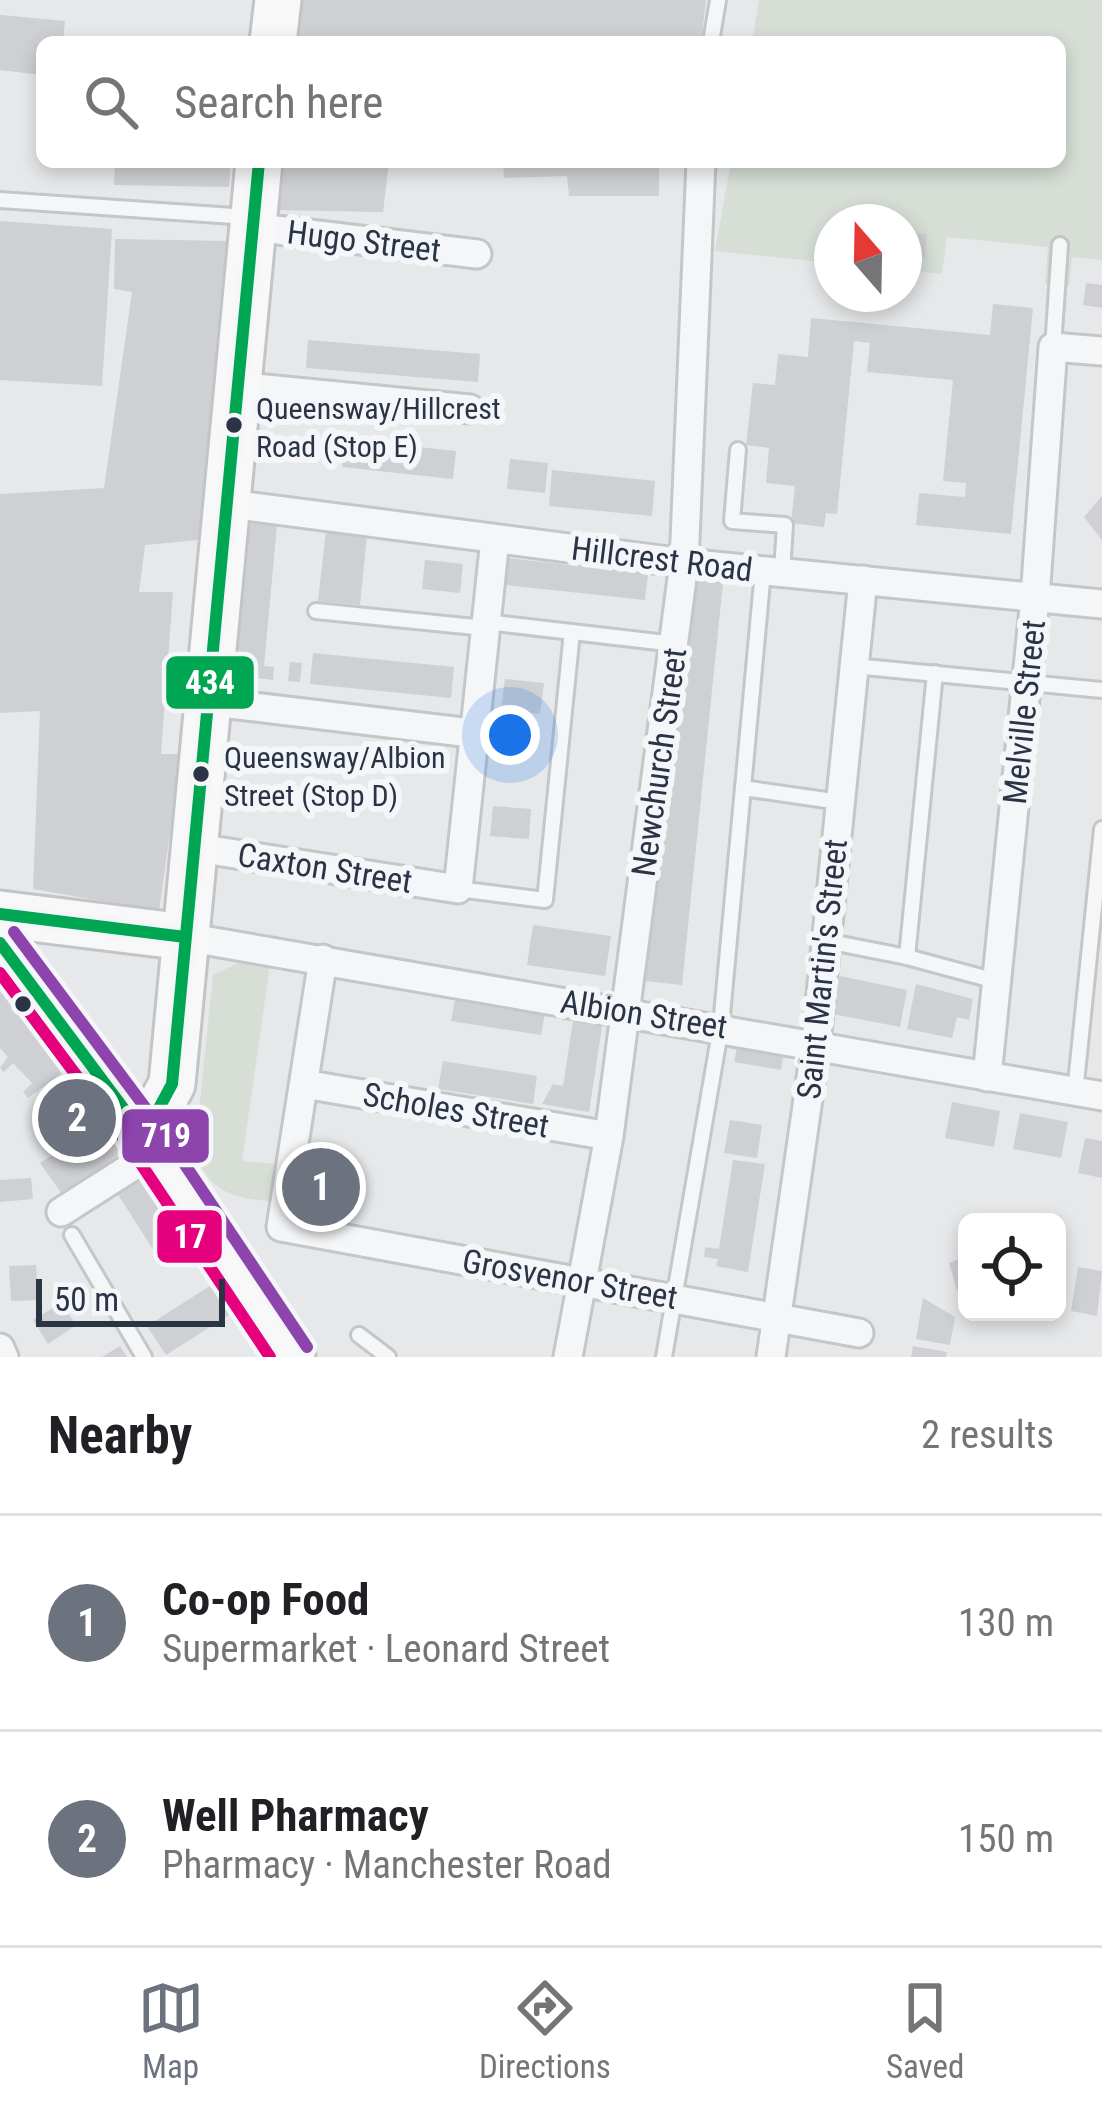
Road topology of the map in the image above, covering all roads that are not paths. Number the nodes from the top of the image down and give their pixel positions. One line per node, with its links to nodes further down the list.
1 (278, 0): 3 (main road)
2 (718, 0): 4 (lane)
3 (274, 36)
4 (712, 36)
5 (259, 168): 8 (main road)
6 (701, 168): 18 (street, Newchurch Street)
7 (0, 200): 8 (lane)
8 (252, 222): 10 (street, Hugo Street); 13 (main road)
9 (1060, 245): 11 (lane)
10 (477, 254)
11 (1053, 346): 12 (street); 21 (street, Melville Street)
12 (1102, 351)
13 (236, 386): 14 (street); 16 (main road)
14 (470, 409)
15 (738, 450): 19 (lane)
16 (223, 503): 17 (street, Hillcrest Road); 31 (main road)
17 (495, 538): 18 (street, Hillcrest Road); 24 (street)
18 (684, 563): 19 (street, Hillcrest Road); 26 (street, Newchurch Street)
19 (772, 572): 20 (street, Hillcrest Road); 33 (lane)
20 (863, 580): 21 (street, Hillcrest Road); 27 (street, Saint Martin's Street)
21 (1035, 598): 22 (street, Hillcrest Road); 29 (street, Melville Street)
22 (1102, 604)
23 (316, 611): 24 (lane)
24 (486, 625): 25 (lane); 32 (street)
25 (572, 632): 26 (lane); 37 (lane)
26 (675, 644): 45 (street, Newchurch Street)
27 (854, 666): 28 (lane); 34 (street, Saint Martin's Street)
28 (934, 673): 29 (lane); 42 (lane)
29 (1027, 682): 30 (lane); 44 (street, Melville Street)
30 (1102, 690)
31 (204, 701): 32 (street); 36 (main road)
32 (472, 733): 37 (street)
33 (743, 788): 34 (lane); 46 (lane)
34 (841, 802): 40 (street, Saint Martin's Street)
35 (1102, 830): 50 (lane)
36 (191, 847): 37 (street, Caxton Street); 39 (main road)
37 (458, 890)
38 (0, 914): 39 (main road)
39 (184, 937): 43 (street, Albion Street); 52 (main road)
40 (826, 941): 42 (lane); 47 (street, Saint Martin's Street)
41 (0, 943): 52 (main road)
42 (907, 957): 44 (lane)
43 (323, 959): 45 (street, Albion Street); 49 (street)
44 (996, 981): 48 (street, Melville Street)
45 (625, 1011): 46 (street, Albion Street); 51 (street, Newchurch Street)
46 (721, 1026): 47 (street, Albion Street); 55 (lane)
47 (816, 1043): 48 (street, Albion Street); 56 (street, Saint Martin's Street)
48 (986, 1077): 50 (street, Albion Street)
49 (304, 1084): 51 (street, Scholes Street); 54 (street, Grosvenor Street)
50 (1088, 1094)
51 (609, 1136): 54 (street, Newchurch Street)
52 (150, 1144): 53 (street); 60 (main road)
53 (67, 1224): 62 (lane)
54 (580, 1279): 55 (street, Grosvenor Street); 64 (street, Newchurch Street)
55 (673, 1297): 56 (street, Grosvenor Street); 65 (lane)
56 (778, 1318): 57 (street, Grosvenor Street); 66 (street, Saint Martin's Street)
57 (859, 1334)
58 (359, 1335): 63 (lane)
59 (0, 1348): 61 (street)
60 (278, 1352)
61 (4, 1357)
62 (144, 1357)
63 (388, 1357)
64 (568, 1357)
65 (664, 1357)
66 (771, 1357)

